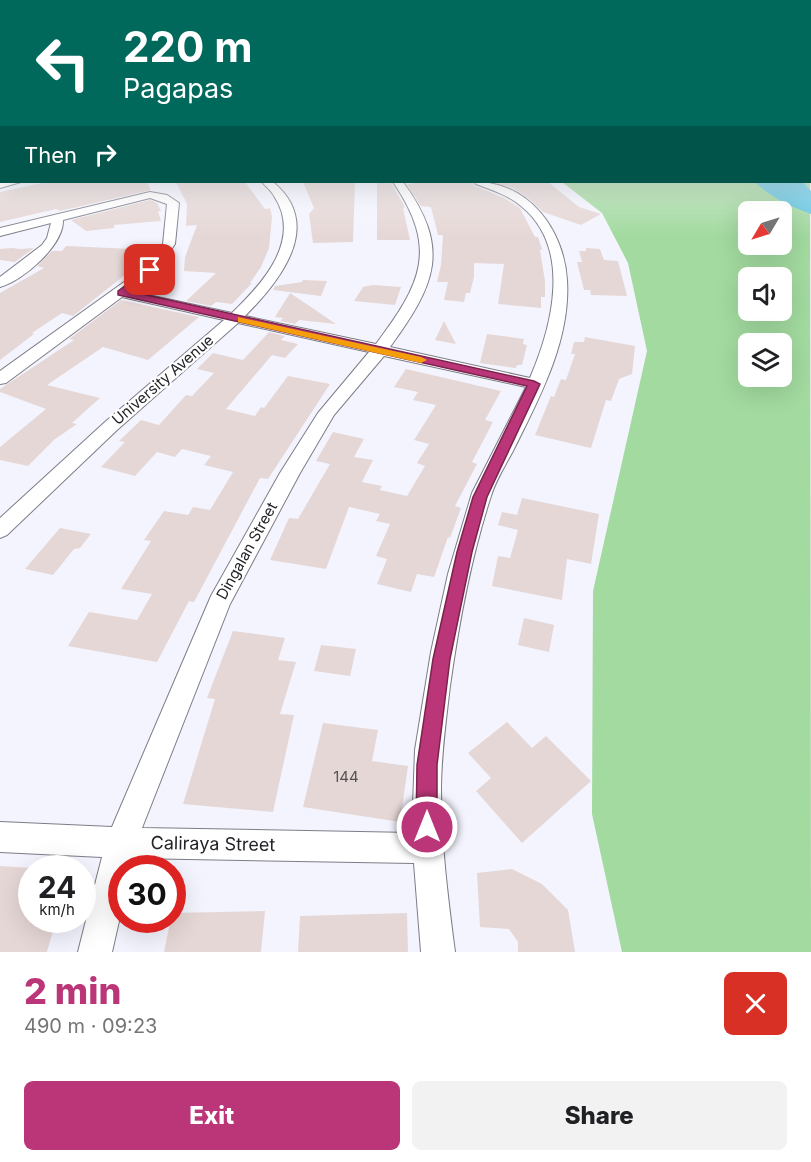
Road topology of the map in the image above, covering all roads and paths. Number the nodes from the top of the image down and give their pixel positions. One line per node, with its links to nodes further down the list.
1 (269, 183): 8 (street, University Avenue)
2 (399, 183): 9 (street, Dingalan Street)
3 (483, 183): 11 (street)
4 (57, 218): 5 (street); 6 (street); 7 (street)
5 (0, 232)
6 (0, 283)
7 (121, 293): 8 (street); 10 (street)
8 (235, 318): 9 (street); 12 (street, University Avenue)
9 (379, 351): 11 (street); 14 (street, Dingalan Street)
10 (0, 379)
11 (534, 384): 15 (street)
12 (0, 530)
13 (0, 837): 14 (street, Caliraya Street)
14 (122, 843): 15 (street, Caliraya Street); 16 (street, Dingalan Street)
15 (427, 848): 17 (street)
16 (95, 952)
17 (438, 952)

